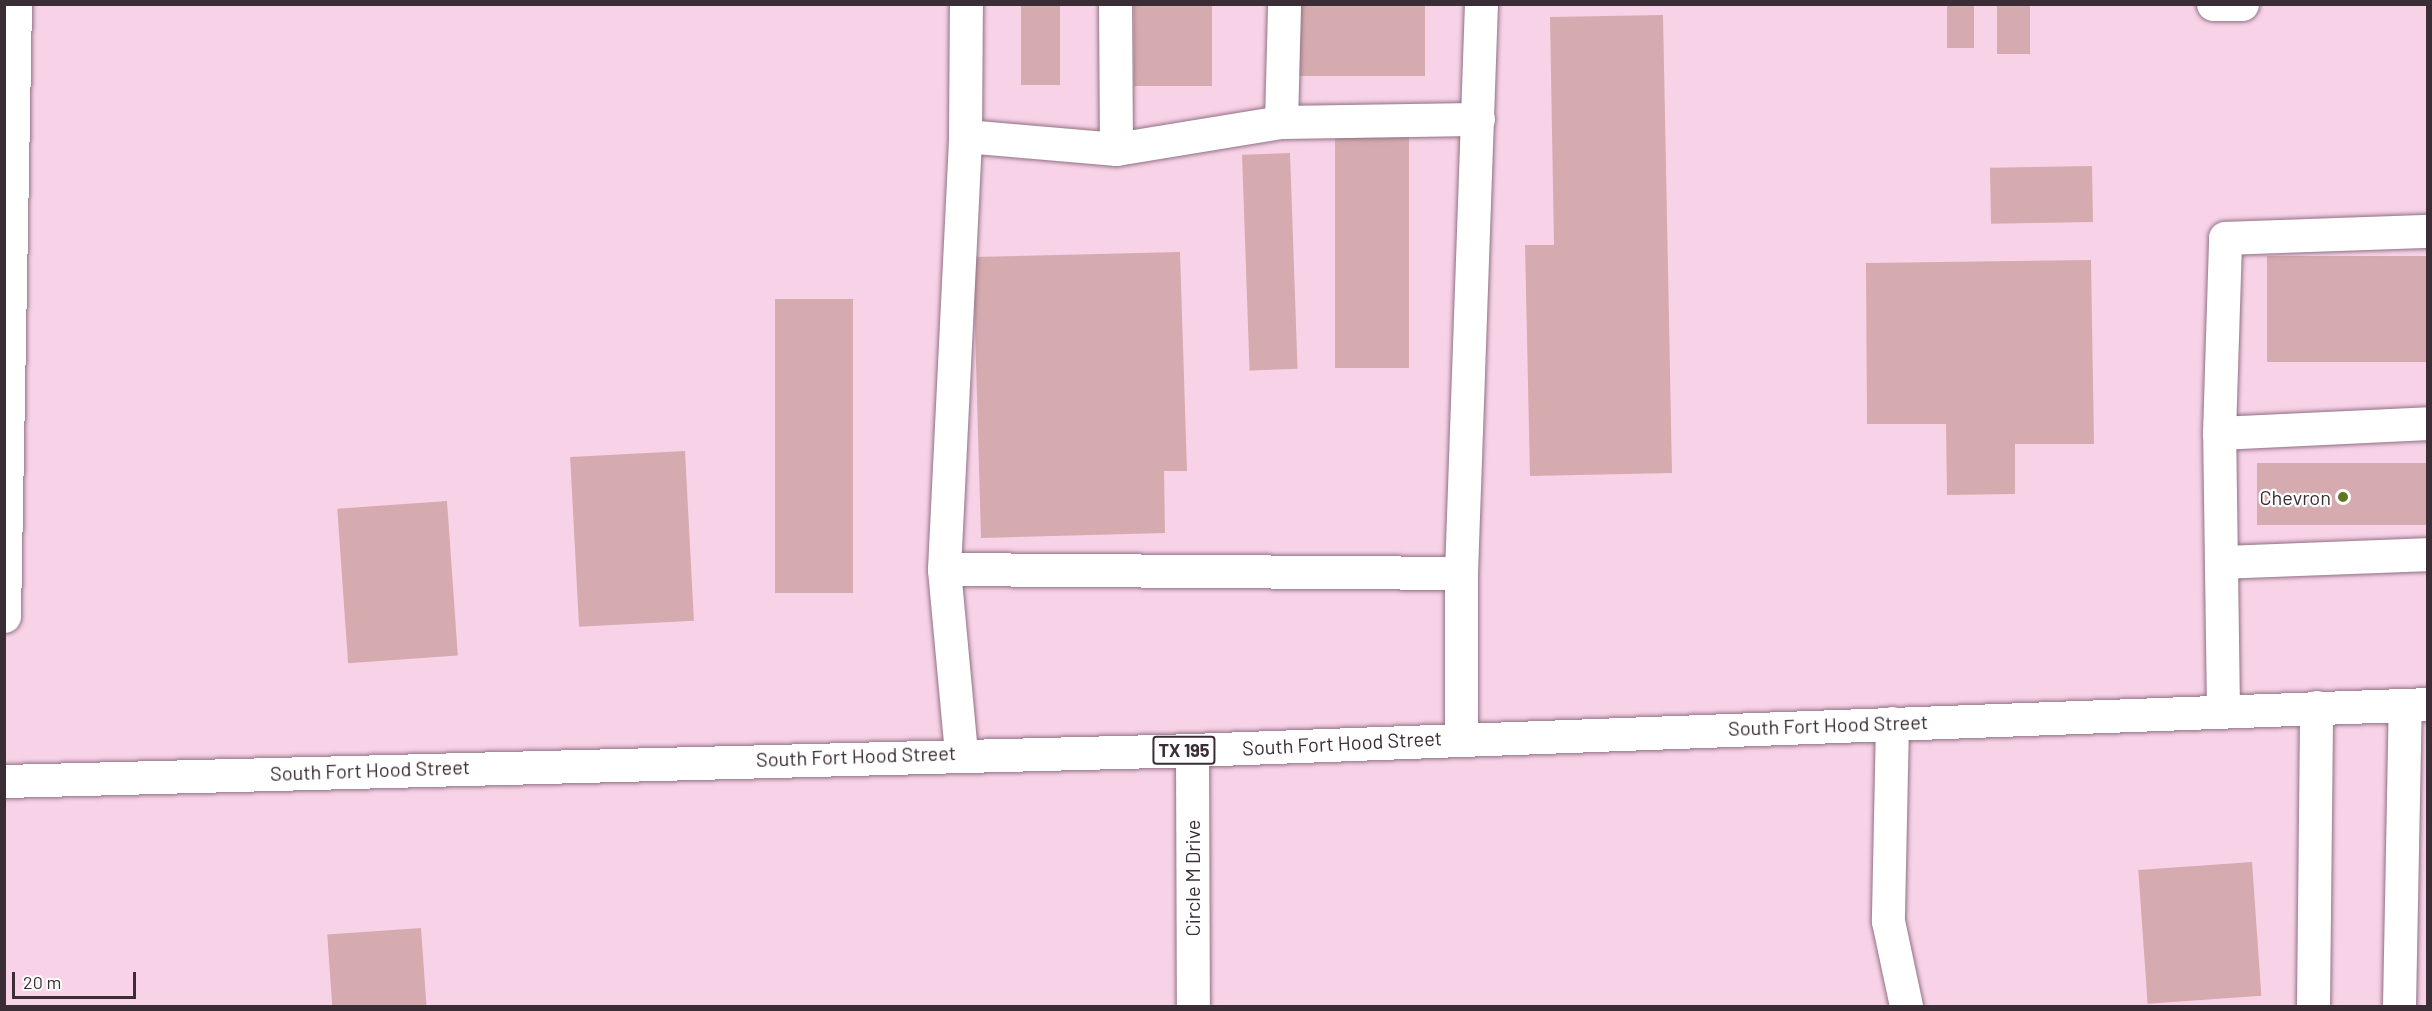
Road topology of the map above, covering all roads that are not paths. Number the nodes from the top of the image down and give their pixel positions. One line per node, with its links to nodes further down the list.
1 (15, 4): 11 (main road)
2 (966, 4): 10 (main road)
3 (1115, 4): 12 (main road)
4 (1284, 4): 9 (main road)
5 (1481, 4): 8 (main road)
6 (2213, 4): 7 (main road)
7 (2242, 4)
8 (1478, 119): 9 (main road); 19 (main road)
9 (1281, 122): 12 (main road)
10 (965, 136): 12 (main road); 18 (main road)
11 (8, 148): 20 (main road)
12 (1116, 149)
13 (2427, 231): 15 (main road)
14 (2427, 423): 15 (main road)
15 (2219, 433): 17 (main road)
16 (2427, 554): 17 (main road)
17 (2221, 562): 23 (main road)
18 (944, 569): 19 (main road); 27 (main road)
19 (1461, 573): 25 (main road)
20 (4, 616)
21 (2416, 705): 22 (main road, South Fort Hood Street / TX 195); 32 (main road)
22 (2316, 707): 23 (main road, South Fort Hood Street / TX 195); 31 (main road)
23 (2223, 710): 24 (main road, South Fort Hood Street / TX 195)
24 (1892, 723): 25 (main road, South Fort Hood Street / TX 195); 30 (main road)
25 (1461, 737): 26 (main road, South Fort Hood Street / TX 195)
26 (1192, 750): 27 (main road, South Fort Hood Street / TX 195); 29 (main road, Circle M Drive)
27 (961, 753): 28 (main road, South Fort Hood Street / TX 195)
28 (4, 781)
29 (1193, 1006)
30 (1906, 1006)
31 (2313, 1006)
32 (2399, 1006)

